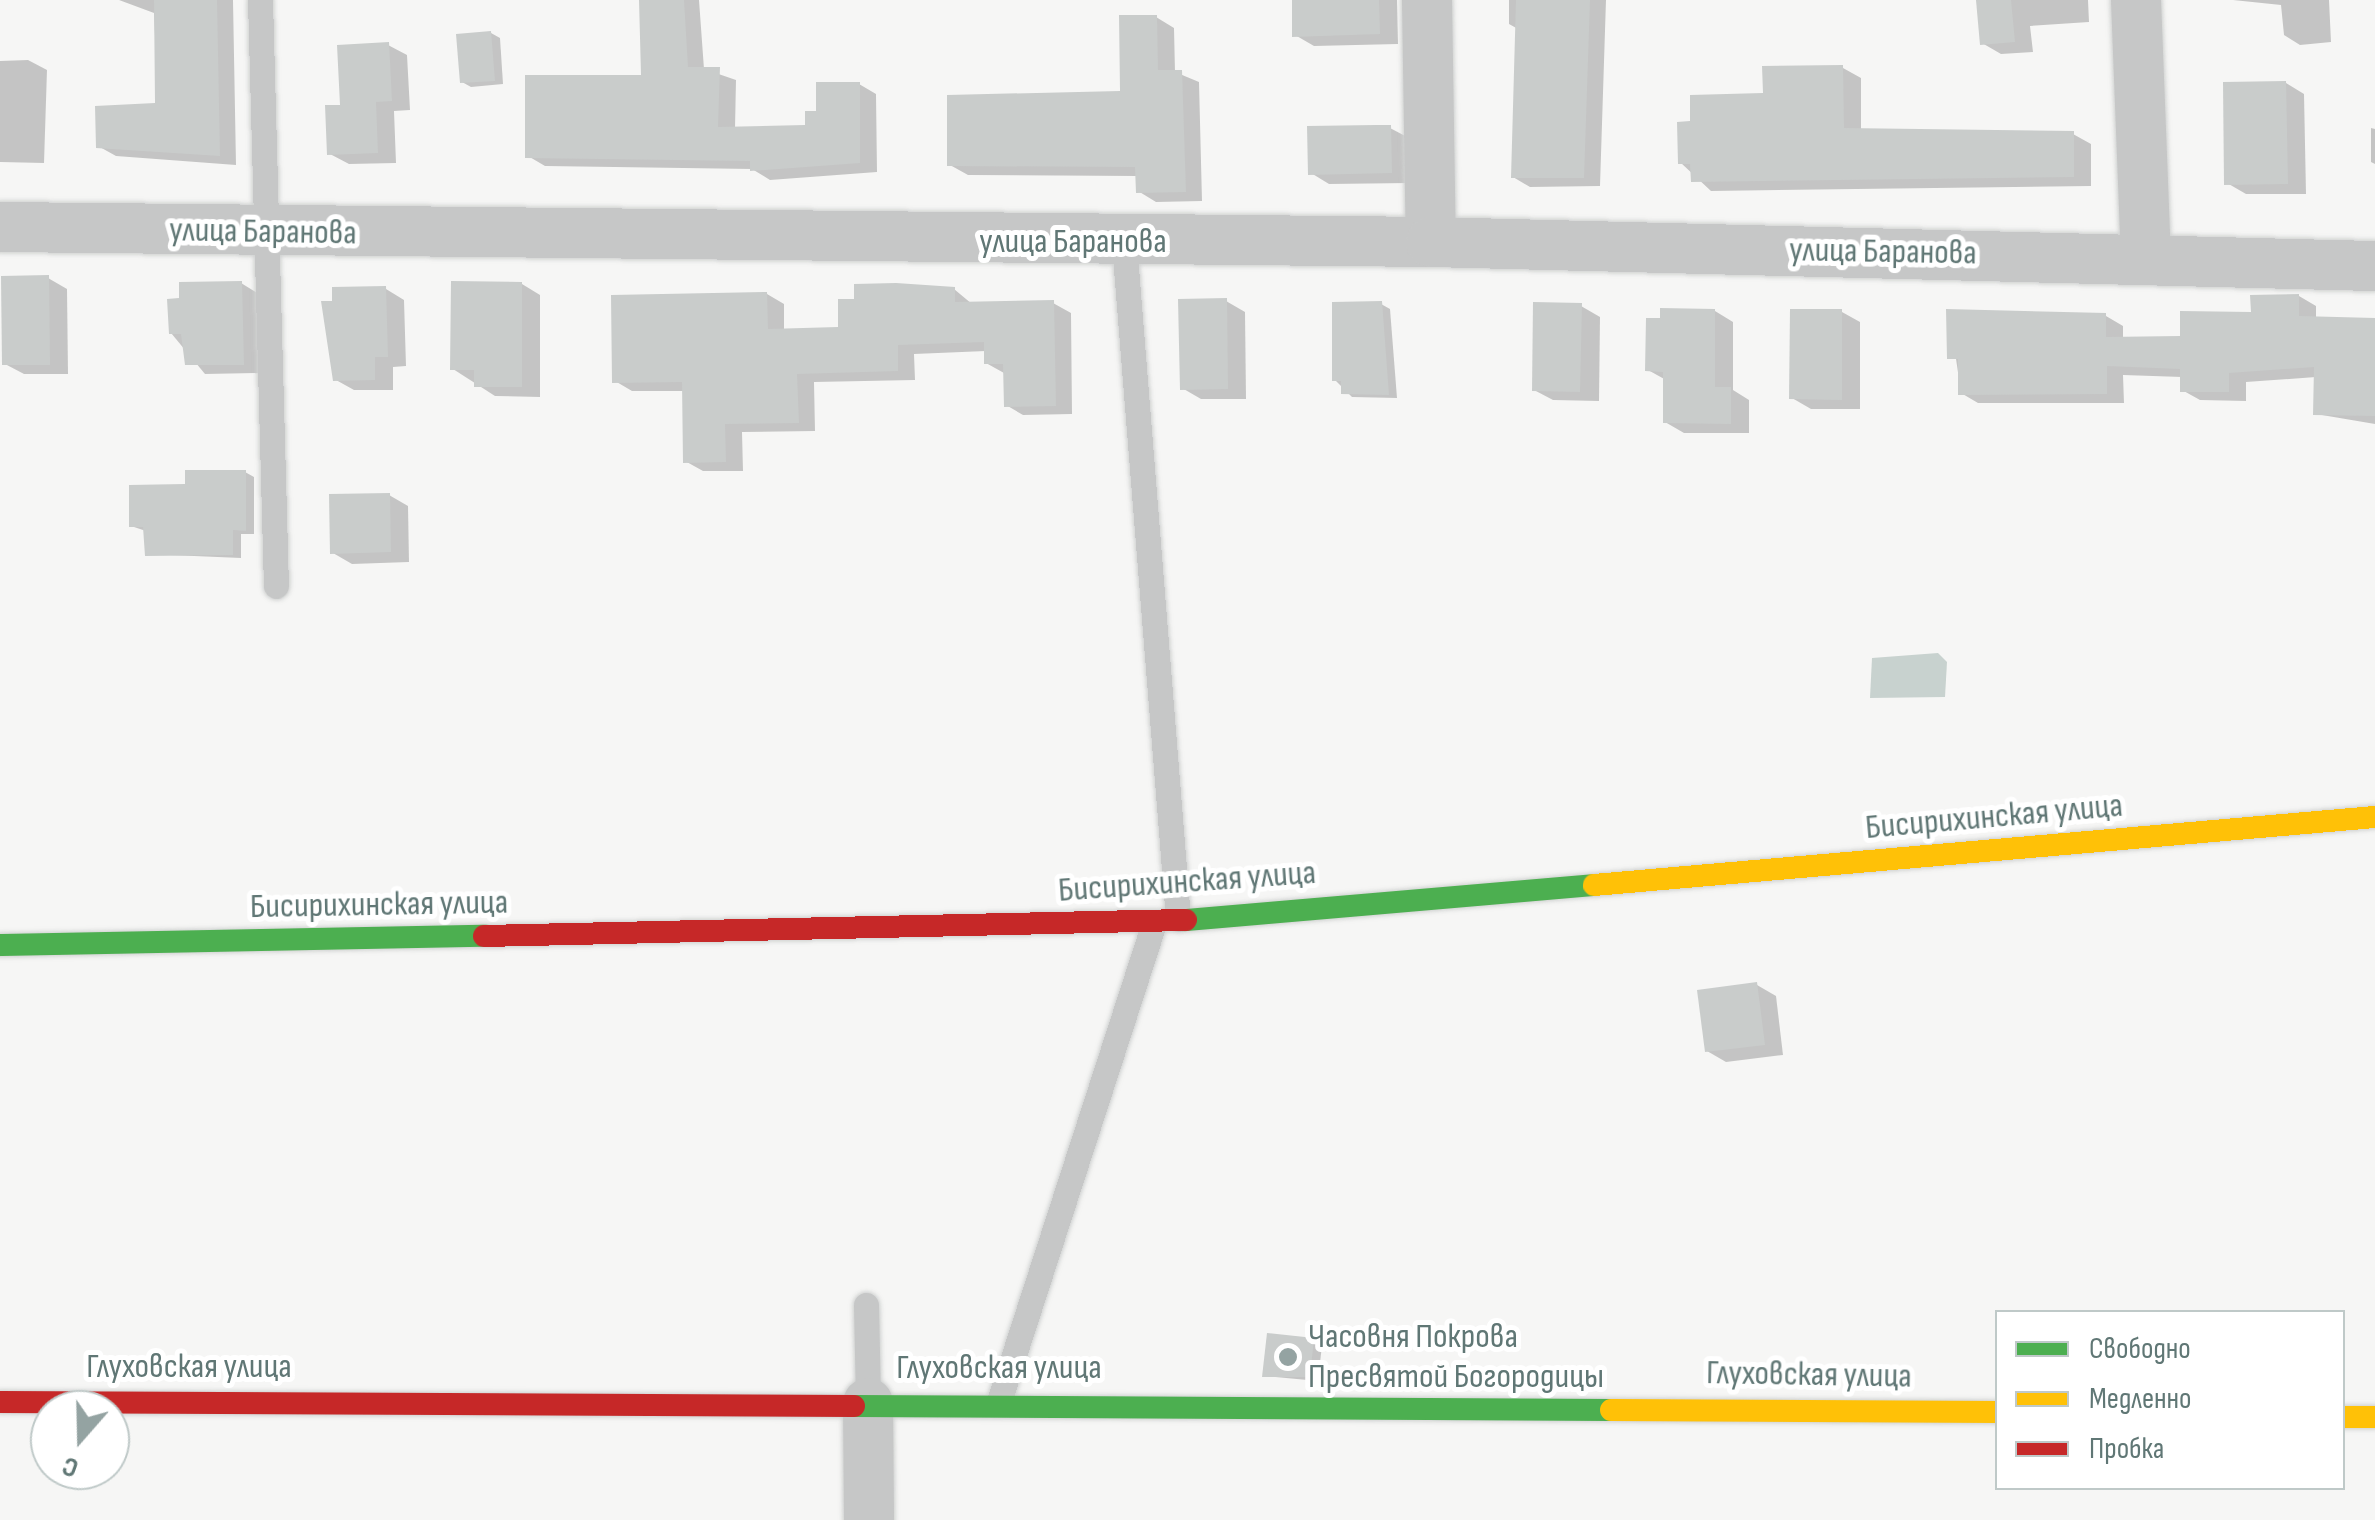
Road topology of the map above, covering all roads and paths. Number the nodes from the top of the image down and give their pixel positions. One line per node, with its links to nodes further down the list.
1 (260, 0): 5 (lane)
2 (1427, 0): 7 (street)
3 (2136, 0): 8 (street)
4 (0, 227): 5 (street, улица Баранова)
5 (263, 232): 6 (street, улица Баранова); 10 (lane)
6 (1124, 242): 7 (street, улица Баранова); 12 (lane)
7 (1431, 242): 8 (street, улица Баранова)
8 (2146, 258): 9 (street, улица Баранова)
9 (2375, 266)
10 (276, 586)
11 (2375, 817): 12 (street, Бисирихинская улица)
12 (1166, 921): 13 (street, Бисирихинская улица); 17 (lane)
13 (0, 945)
14 (866, 1305): 16 (lane)
15 (0, 1402): 16 (street, Глуховская улица)
16 (868, 1402): 17 (street, Глуховская улица); 21 (street)
17 (999, 1402): 18 (street, Глуховская улица)
18 (1995, 1412)
19 (2345, 1417): 20 (street)
20 (2375, 1417)
21 (869, 1520)

